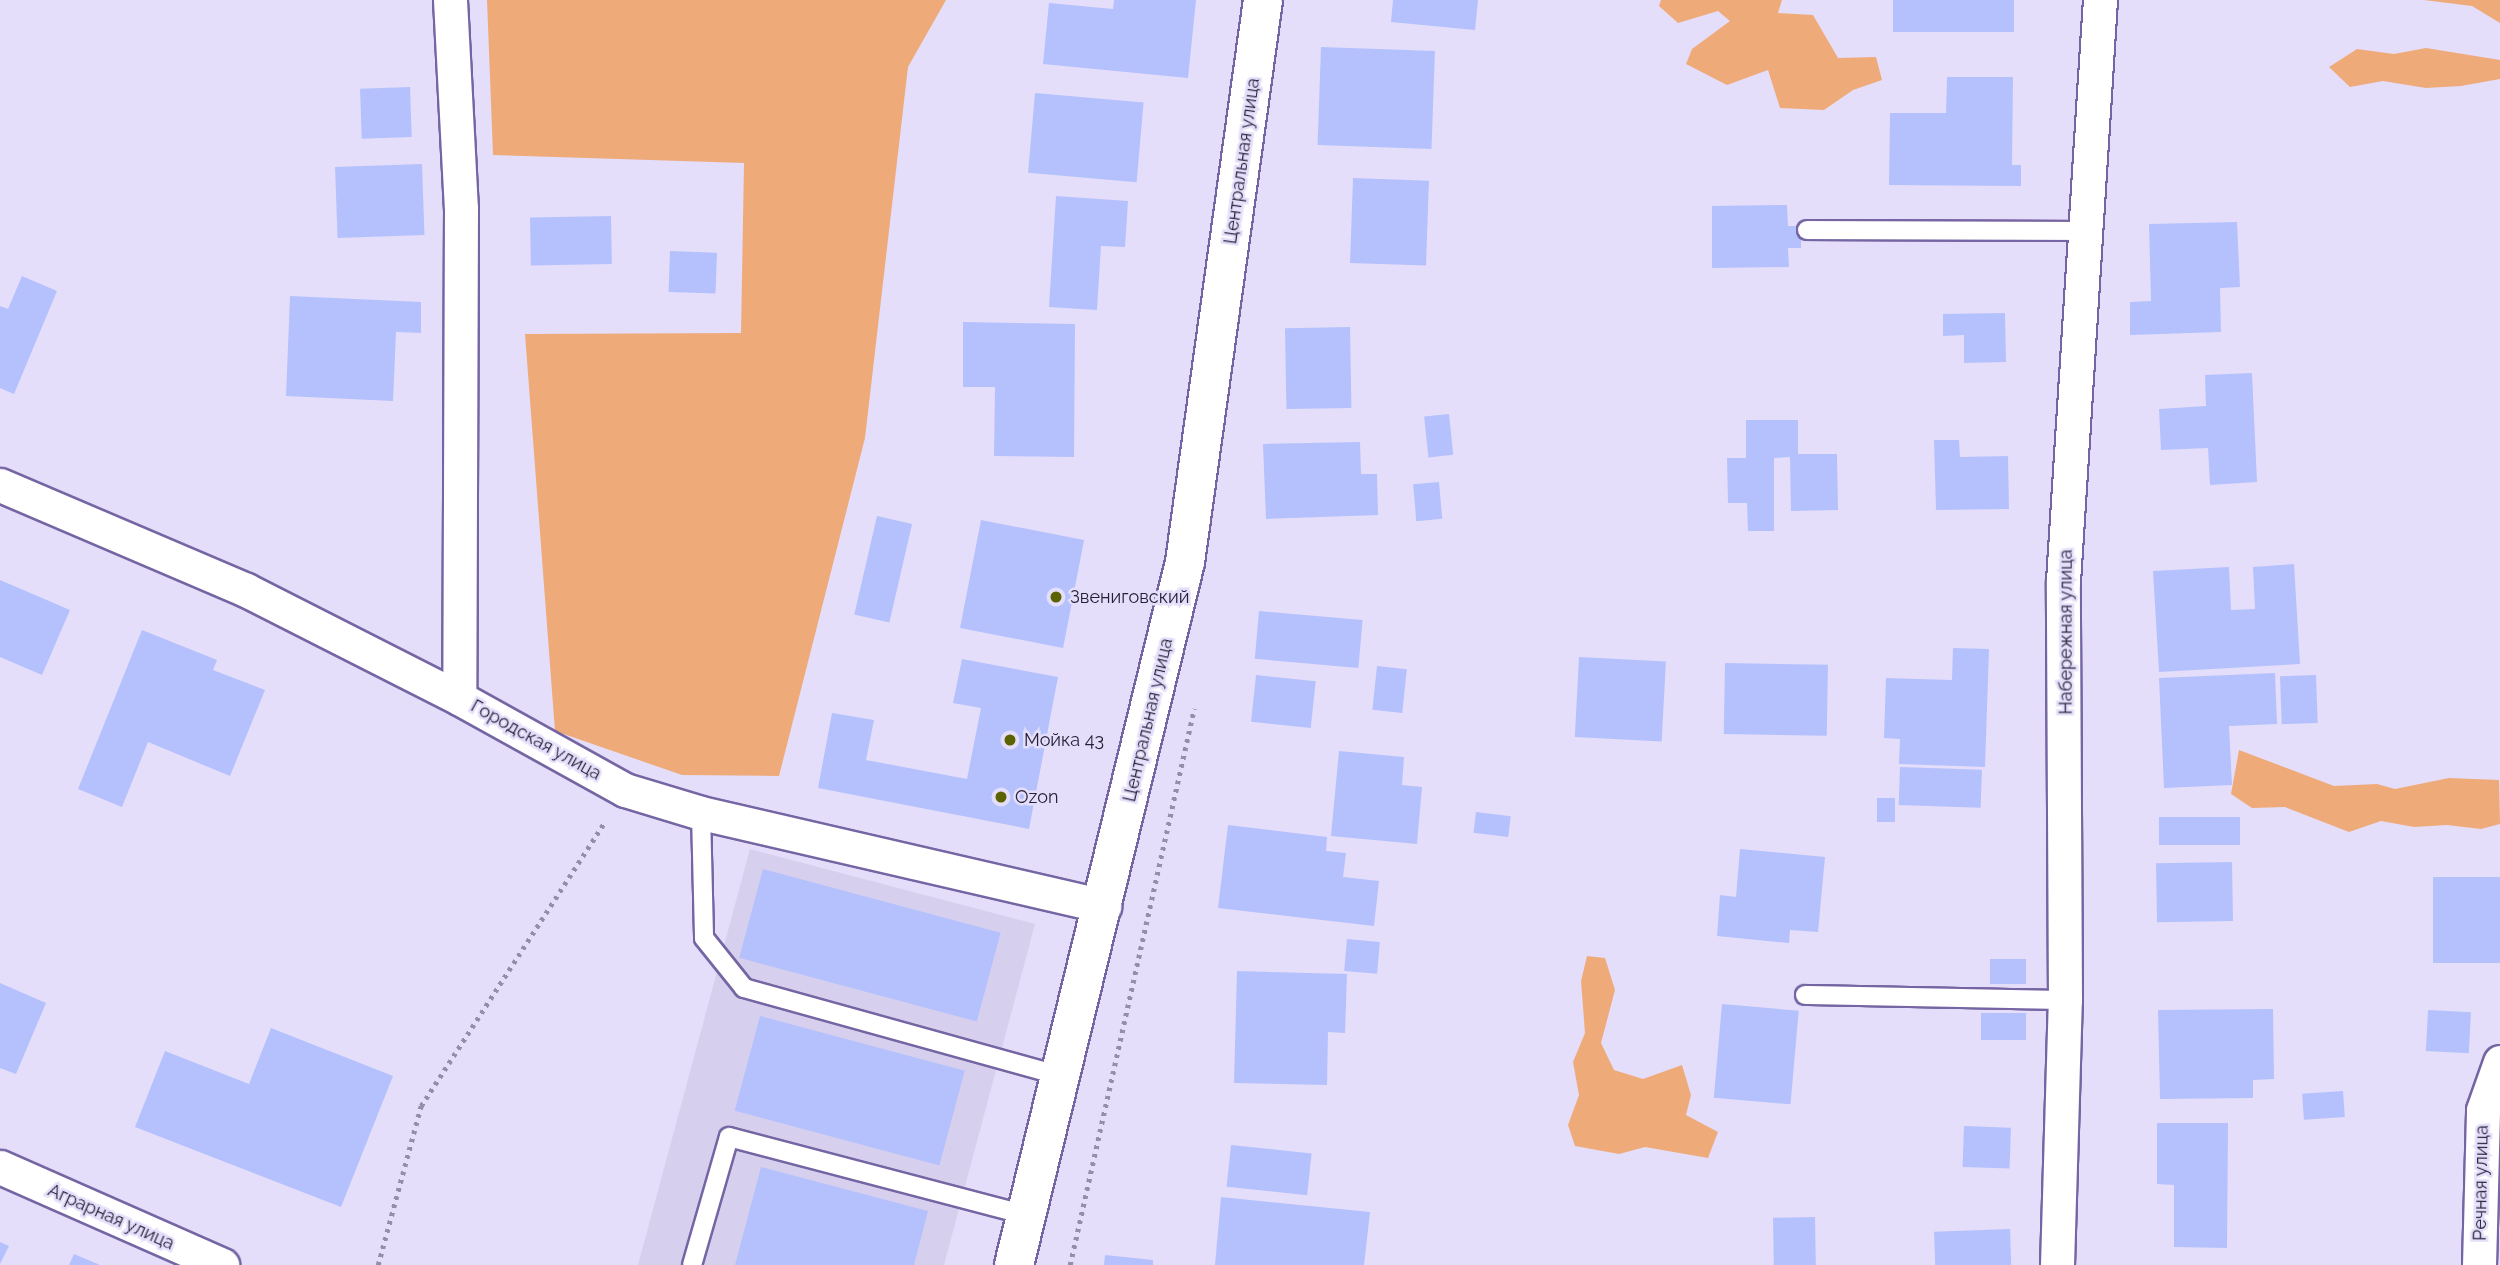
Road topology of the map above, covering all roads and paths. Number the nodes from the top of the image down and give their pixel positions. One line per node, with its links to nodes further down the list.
1 (450, 0): 7 (street)
2 (1263, 0): 10 (street, Центральная улица)
3 (2100, 0): 5 (street, Набережная улица)
4 (1807, 230): 5 (lane)
5 (2084, 231): 12 (street, Набережная улица)
6 (0, 485): 7 (street, Городская улица)
7 (460, 698): 8 (street, Городская улица)
8 (625, 790): 9 (street, Городская улица); 18 (path)
9 (702, 813): 10 (street, Городская улица); 14 (lane)
10 (1104, 906): 14 (street, Центральная улица)
11 (1805, 995): 12 (lane)
12 (2065, 1000): 21 (street, Набережная улица)
13 (2500, 1062): 22 (street, Речная улица)
14 (1061, 1076): 16 (street, Центральная улица)
15 (0, 1167): 17 (street, Аграрная улица)
16 (1026, 1215): 19 (lane); 20 (street, Центральная улица)
17 (222, 1265)
18 (379, 1265)
19 (692, 1265)
20 (1014, 1265)
21 (2057, 1265)
22 (2479, 1265)

